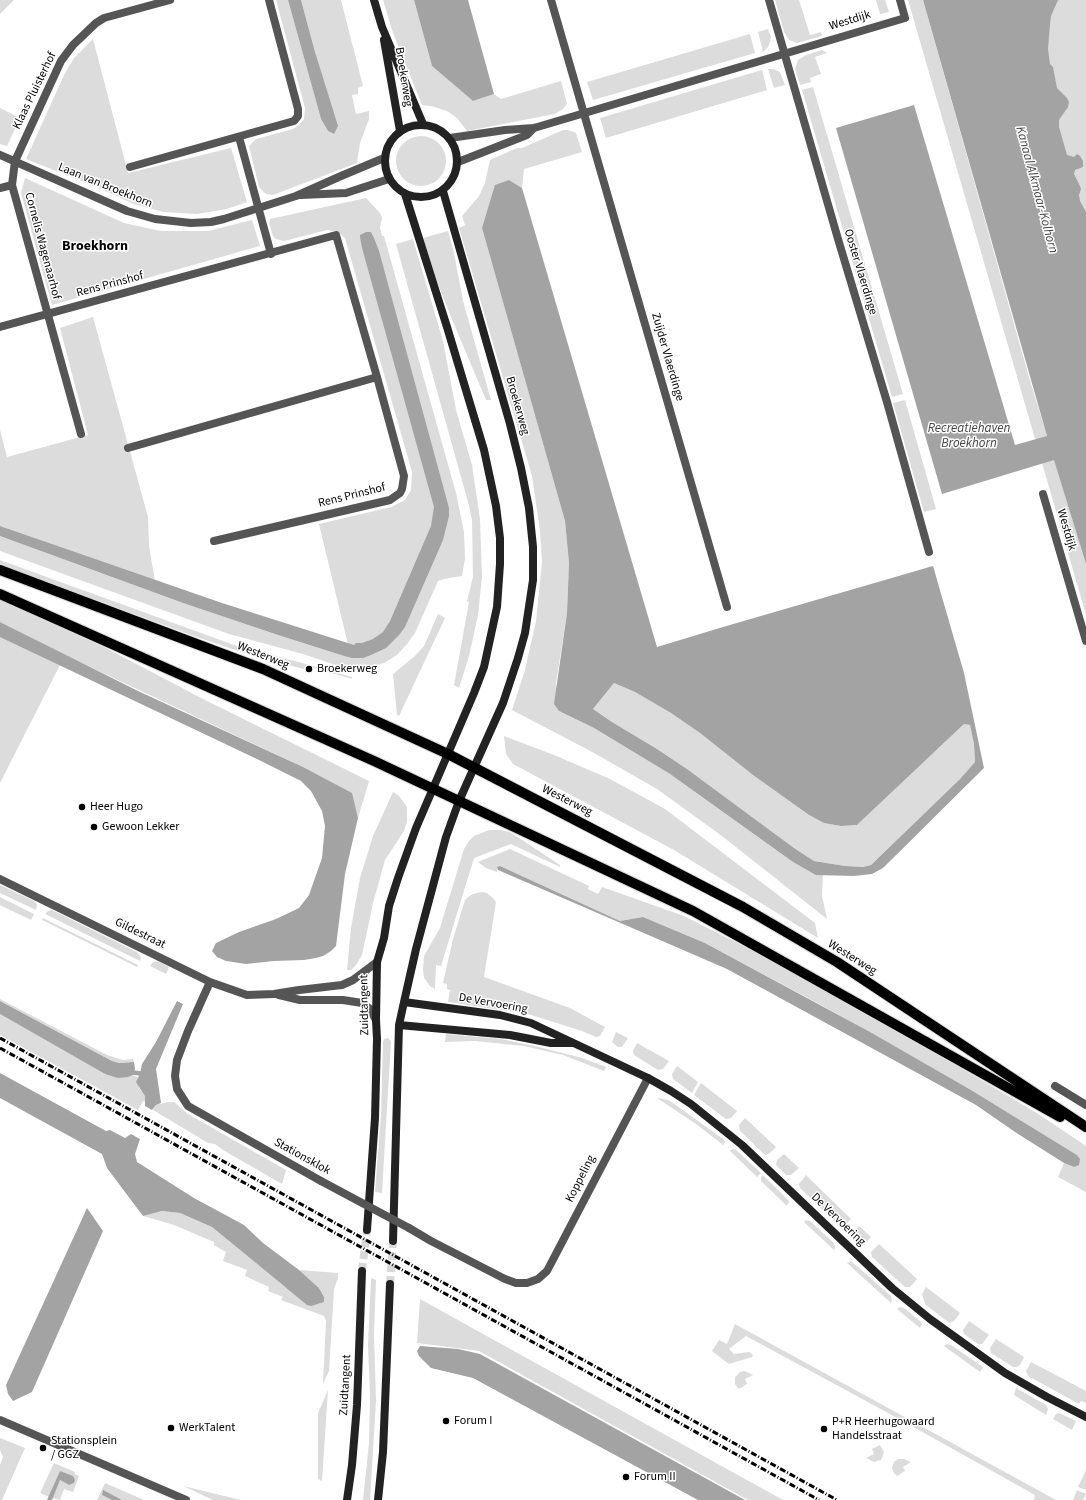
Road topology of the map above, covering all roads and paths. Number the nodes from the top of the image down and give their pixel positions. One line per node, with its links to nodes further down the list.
1 (170, 0): 17 (street, Klaas Pluisterhof)
2 (269, 0): 13 (street)
3 (374, 0): 7 (street, Broekerweg)
4 (551, 0): 9 (street, Zuijder Vlaerdinge)
5 (769, 0): 8 (street, Ooster Vlaerdinge)
6 (900, 0): 8 (street, Westdijk)
7 (382, 27): 10 (street, Broekerweg); 12 (street, Broekerweg)
8 (784, 54): 9 (street); 35 (street, Ooster Vlaerdinge)
9 (583, 114): 11 (street); 38 (street, Zuijder Vlaerdinge)
10 (423, 124): 12 (street); 14 (street)
11 (534, 128): 14 (street); 18 (street)
12 (400, 131): 16 (street)
13 (239, 137): 19 (street); 26 (street)
14 (450, 138): 18 (street)
15 (0, 155): 17 (street, Laan van Broekhorn)
16 (384, 158): 20 (street); 25 (street, Laan van Broekhorn)
17 (15, 161): 21 (street, Cornelis Wagenaarhof); 26 (street, Laan van Broekhorn)
18 (458, 162): 23 (street)
19 (130, 167)
20 (389, 179): 24 (street); 25 (street, Laan van Broekhorn)
21 (12, 185): 22 (street, Cornelis Wagenaarhof); 28 (street, Cornelis Wagenaarhof)
22 (0, 188)
23 (443, 190): 24 (street); 41 (street, Broekerweg)
24 (405, 194): 40 (street)
25 (296, 196): 26 (street, Laan van Broekhorn)
26 (259, 207): 27 (street)
27 (271, 254): 28 (street, Rens Prinshof); 30 (street, Rens Prinshof)
28 (48, 314): 29 (street, Cornelis Wagenaarhof); 31 (street, Cornelis Wagenaarhof)
29 (0, 328)
30 (377, 377): 32 (street); 34 (street, Rens Prinshof)
31 (81, 434)
32 (128, 448)
33 (1043, 494): 39 (street, Westdijk)
34 (214, 541)
35 (929, 552)
36 (0, 570): 40 (main road, Westerweg)
37 (0, 594): 42 (main road)
38 (727, 607)
39 (1086, 641)
40 (448, 754): 41 (main road, Westerweg); 42 (street, Zuidtangent)
41 (475, 768): 43 (street, Broekerweg); 55 (main road, Westerweg)
42 (432, 789): 43 (main road); 45 (street, Zuidtangent)
43 (459, 801): 48 (street); 56 (main road)
44 (0, 879): 46 (street, Gildestraat)
45 (376, 962): 47 (street, Gildestraat); 49 (street, Zuidtangent)
46 (210, 982): 47 (street, Gildestraat); 60 (street, Stationsklok, bridge)
47 (274, 994): 49 (street, Gildestraat)
48 (404, 1002): 50 (street); 51 (street, De Vervoering)
49 (376, 1020): 57 (street, Zuidtangent)
50 (399, 1026): 51 (street, De Vervoering); 58 (street)
51 (574, 1042): 52 (street, De Vervoering)
52 (648, 1078): 60 (street, Koppeling); 62 (street, De Vervoering)
53 (1055, 1086): 54 (street)
54 (1086, 1105)
55 (1086, 1127)
56 (1086, 1131)
57 (367, 1230)
58 (393, 1241)
59 (362, 1270): 65 (street, Zuidtangent)
60 (528, 1282)
61 (390, 1284): 66 (street)
62 (1086, 1417)
63 (0, 1420): 64 (street)
64 (186, 1500)
65 (347, 1500)
66 (378, 1500)

